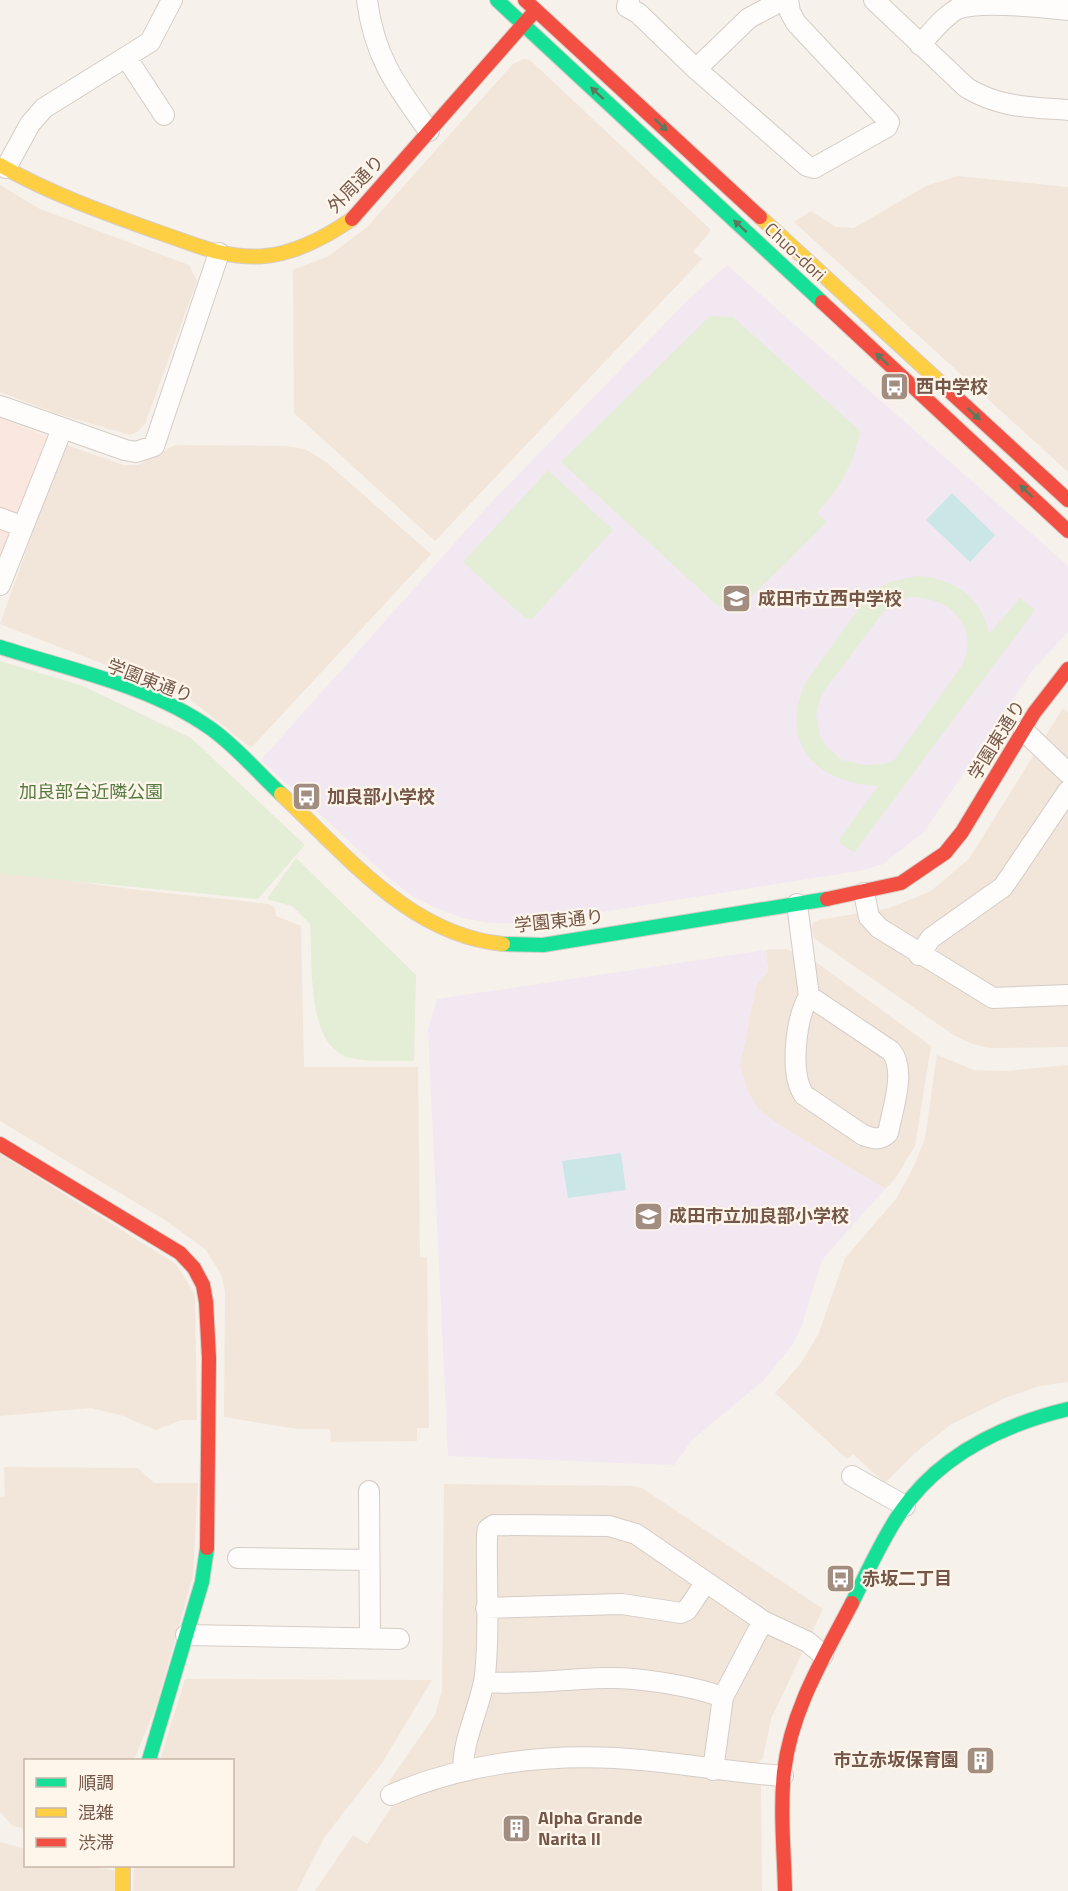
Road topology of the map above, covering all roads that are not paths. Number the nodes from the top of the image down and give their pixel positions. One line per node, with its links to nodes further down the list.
1 (172, 0): 13 (street)
2 (367, 0): 17 (street)
3 (497, 0): 11 (street, Chuo-dori)
4 (525, 0): 9 (street, Chuo-dori)
5 (629, 0): 14 (street)
6 (783, 0): 14 (street)
7 (788, 0): 14 (street)
8 (874, 0): 12 (street)
9 (540, 5): 11 (street, 外周通り); 22 (street, Chuo-dori, one-way to 22)
10 (1068, 10): 12 (street)
11 (523, 24): 17 (street, 外周通り); 25 (street, Chuo-dori, one-way to 11)
12 (920, 45): 15 (street)
13 (126, 57): 16 (street); 18 (street)
14 (696, 69)
15 (1068, 110)
16 (164, 115)
17 (429, 132): 19 (street, 外周通り)
18 (3, 167): 19 (street, 外周通り)
19 (219, 253): 21 (street)
20 (0, 405): 21 (street)
21 (62, 429): 24 (street)
22 (1068, 500)
23 (0, 518): 24 (street)
24 (23, 527): 26 (street)
25 (1068, 531)
26 (0, 585)
27 (0, 647): 33 (street, 学園東通り)
28 (1068, 669): 29 (street, 学園東通り)
29 (1024, 731): 30 (street); 32 (street, 学園東通り)
30 (1068, 773)
31 (1068, 790): 34 (street)
32 (864, 893): 33 (street, 学園東通り); 34 (street)
33 (797, 904): 36 (street)
34 (919, 955): 35 (street)
35 (1068, 995)
36 (809, 996): 36 (street)
37 (0, 1144): 47 (street)
38 (1068, 1409): 41 (street)
39 (852, 1476): 41 (street)
40 (369, 1491): 43 (street)
41 (905, 1506): 50 (street)
42 (238, 1558): 43 (street)
43 (369, 1560): 48 (street)
44 (706, 1582): 45 (street); 45 (street); 46 (street)
45 (486, 1608): 51 (street)
46 (763, 1621): 50 (street); 52 (street)
47 (186, 1635): 48 (street); 53 (street)
48 (370, 1639): 49 (street)
49 (399, 1639)
50 (824, 1655): 56 (street)
51 (484, 1682): 52 (street); 54 (street)
52 (723, 1697): 55 (street)
53 (150, 1759)
54 (464, 1770): 55 (street); 57 (street)
55 (714, 1770): 56 (street)
56 (783, 1776): 60 (street)
57 (391, 1795)
58 (123, 1867): 59 (street)
59 (123, 1891)
60 (785, 1891)

